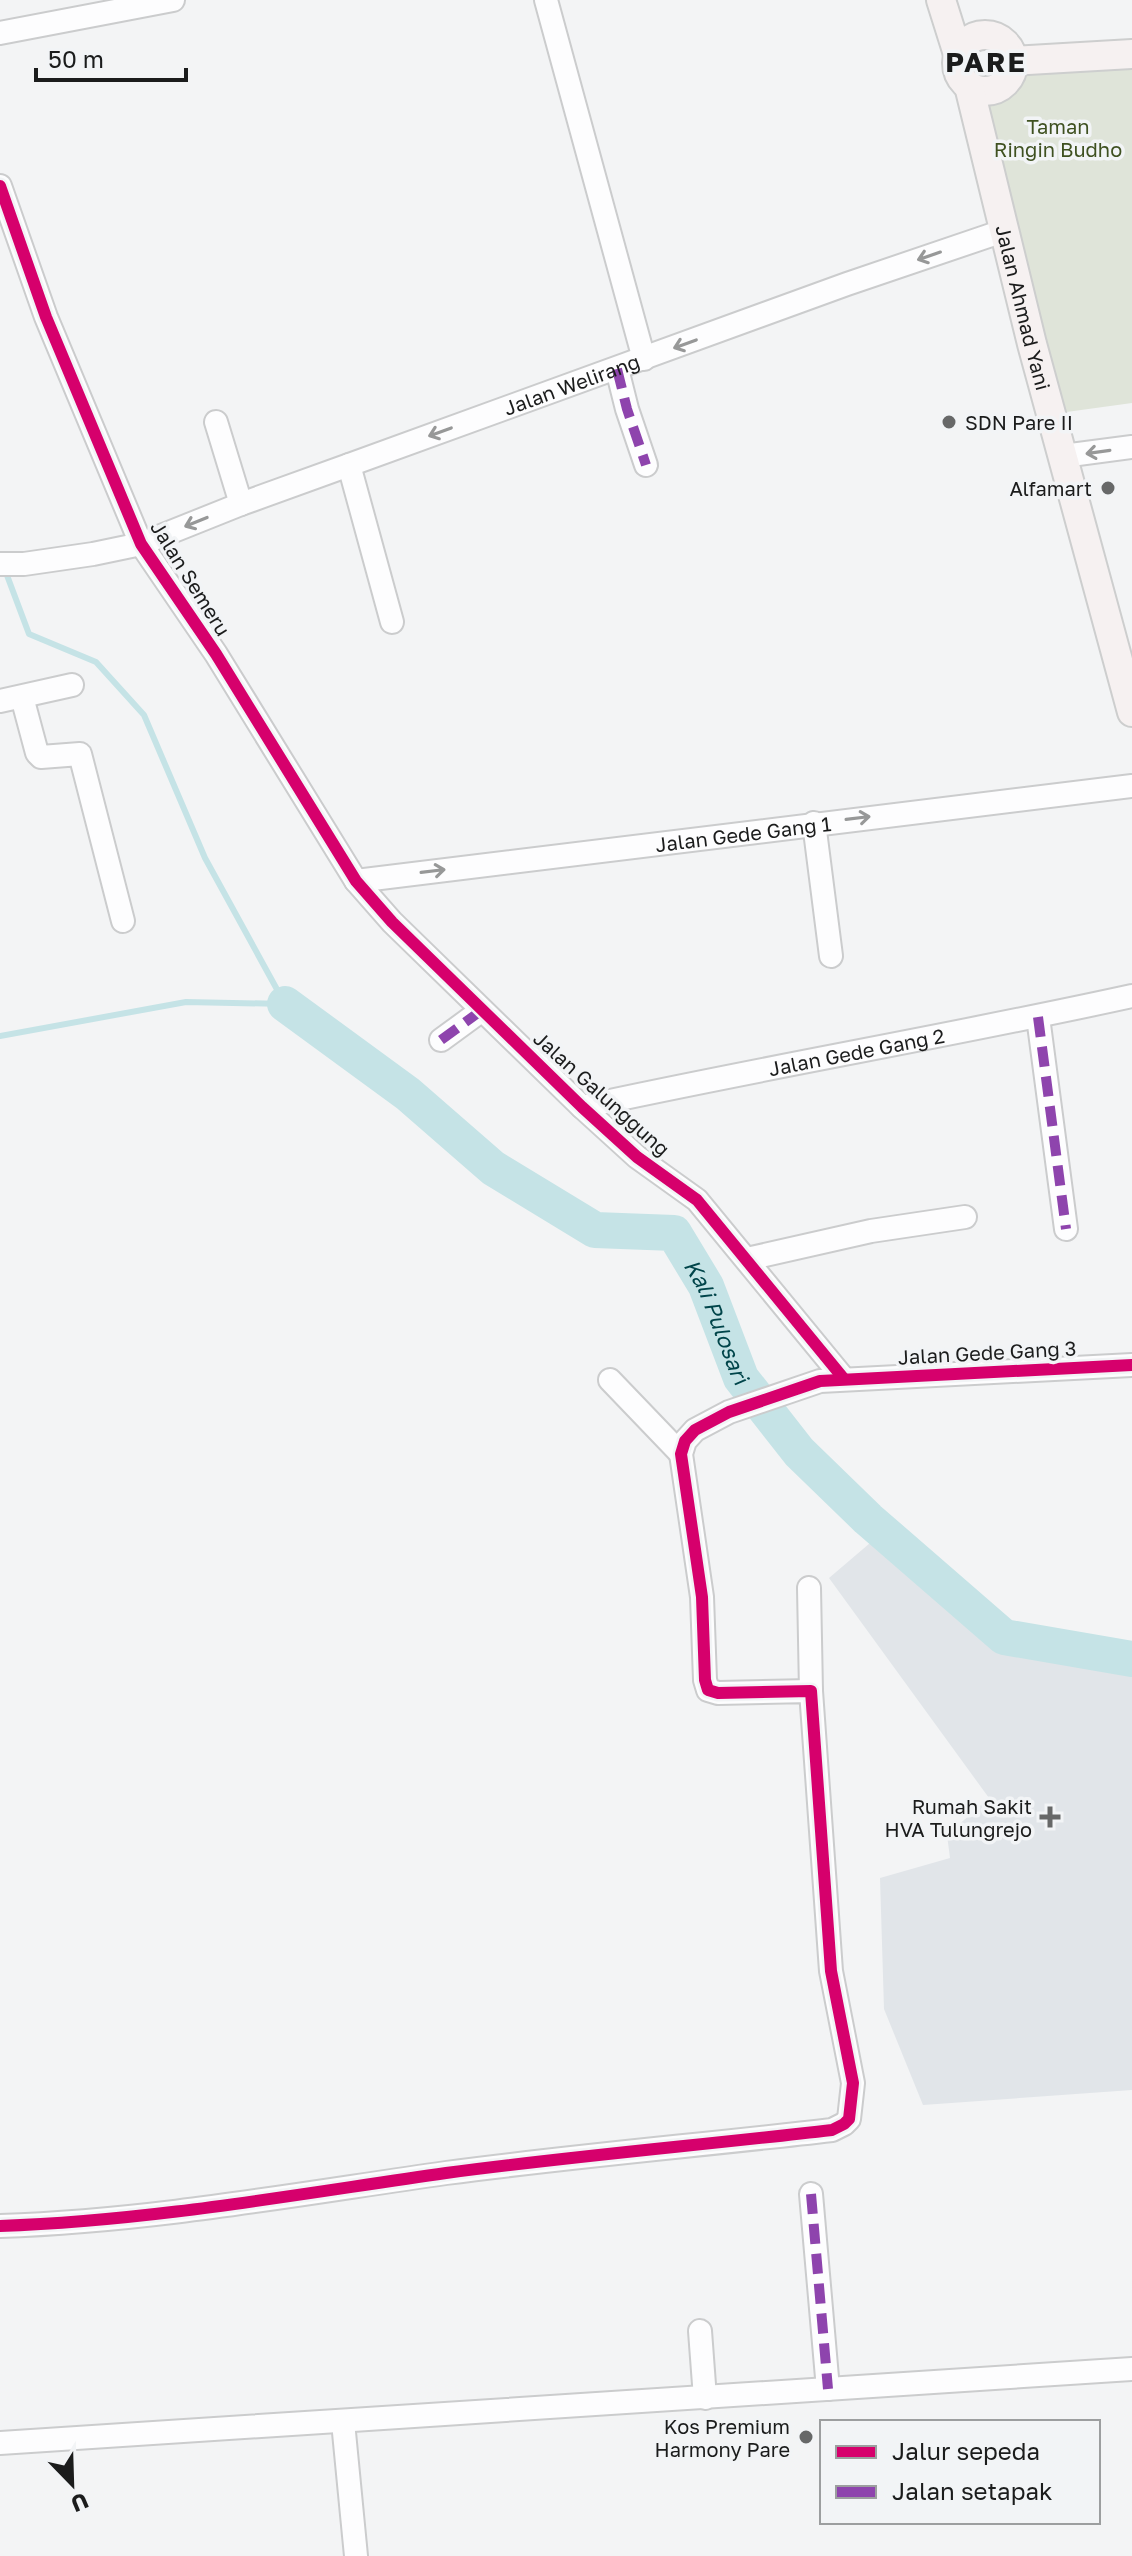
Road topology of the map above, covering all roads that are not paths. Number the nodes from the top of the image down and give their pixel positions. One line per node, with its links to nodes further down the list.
1 (173, 0): 4 (street)
2 (546, 0): 11 (street)
3 (941, 0): 5 (main road)
4 (0, 33)
5 (958, 54): 7 (main road); 8 (main road)
6 (1132, 54): 7 (main road)
7 (1013, 61): 8 (main road)
8 (969, 86): 10 (main road, Jalan Ahmad Yani)
9 (0, 186): 19 (street, Jalan Semeru)
10 (1003, 231): 11 (street, Jalan Welirang, one-way to 11); 15 (main road, Jalan Ahmad Yani)
11 (644, 359): 12 (street, Jalan Welirang)
12 (617, 369): 16 (street, Jalan Welirang, one-way to 16); 17 (street)
13 (216, 422): 18 (street)
14 (1132, 447): 15 (street, one-way to 15)
15 (1063, 456): 24 (main road, Jalan Ahmad Yani)
16 (349, 465): 18 (street, Jalan Welirang); 21 (street)
17 (646, 465)
18 (241, 504): 19 (street, Jalan Welirang, one-way to 19)
19 (141, 544): 20 (street, Jalan Welirang); 27 (street, Jalan Semeru)
20 (0, 564)
21 (392, 622)
22 (72, 685): 23 (street)
23 (11, 699): 28 (street)
24 (1132, 712)
25 (1132, 786): 26 (street, Jalan Gede Gang 1, one-way to 25)
26 (814, 823): 27 (street, Jalan Gede Gang 1, one-way to 26); 29 (street)
27 (356, 881): 31 (street, Jalan Galunggung)
28 (123, 921)
29 (831, 956)
30 (1132, 996): 32 (street, Jalan Gede Gang 2)
31 (482, 1010): 33 (street); 34 (street, Jalan Galunggung)
32 (1038, 1017): 34 (street, Jalan Gede Gang 2); 36 (street)
33 (441, 1040)
34 (582, 1107): 37 (street, Jalan Galunggung)
35 (965, 1217): 37 (street)
36 (1066, 1229)
37 (747, 1259): 39 (street, Jalan Galunggung)
38 (1132, 1365): 39 (street, Jalan Gede Gang 3)
39 (844, 1379): 41 (street, Jalan Gede Gang 3)
40 (610, 1380): 41 (street)
41 (687, 1442): 43 (street)
42 (809, 1588): 43 (street)
43 (811, 1691): 45 (street)
44 (811, 2194): 48 (street)
45 (0, 2226)
46 (700, 2331): 49 (street)
47 (1132, 2369): 48 (street)
48 (828, 2389): 49 (street)
49 (705, 2398): 50 (street)
50 (343, 2422): 51 (street); 52 (street)
51 (0, 2443)
52 (356, 2556)

